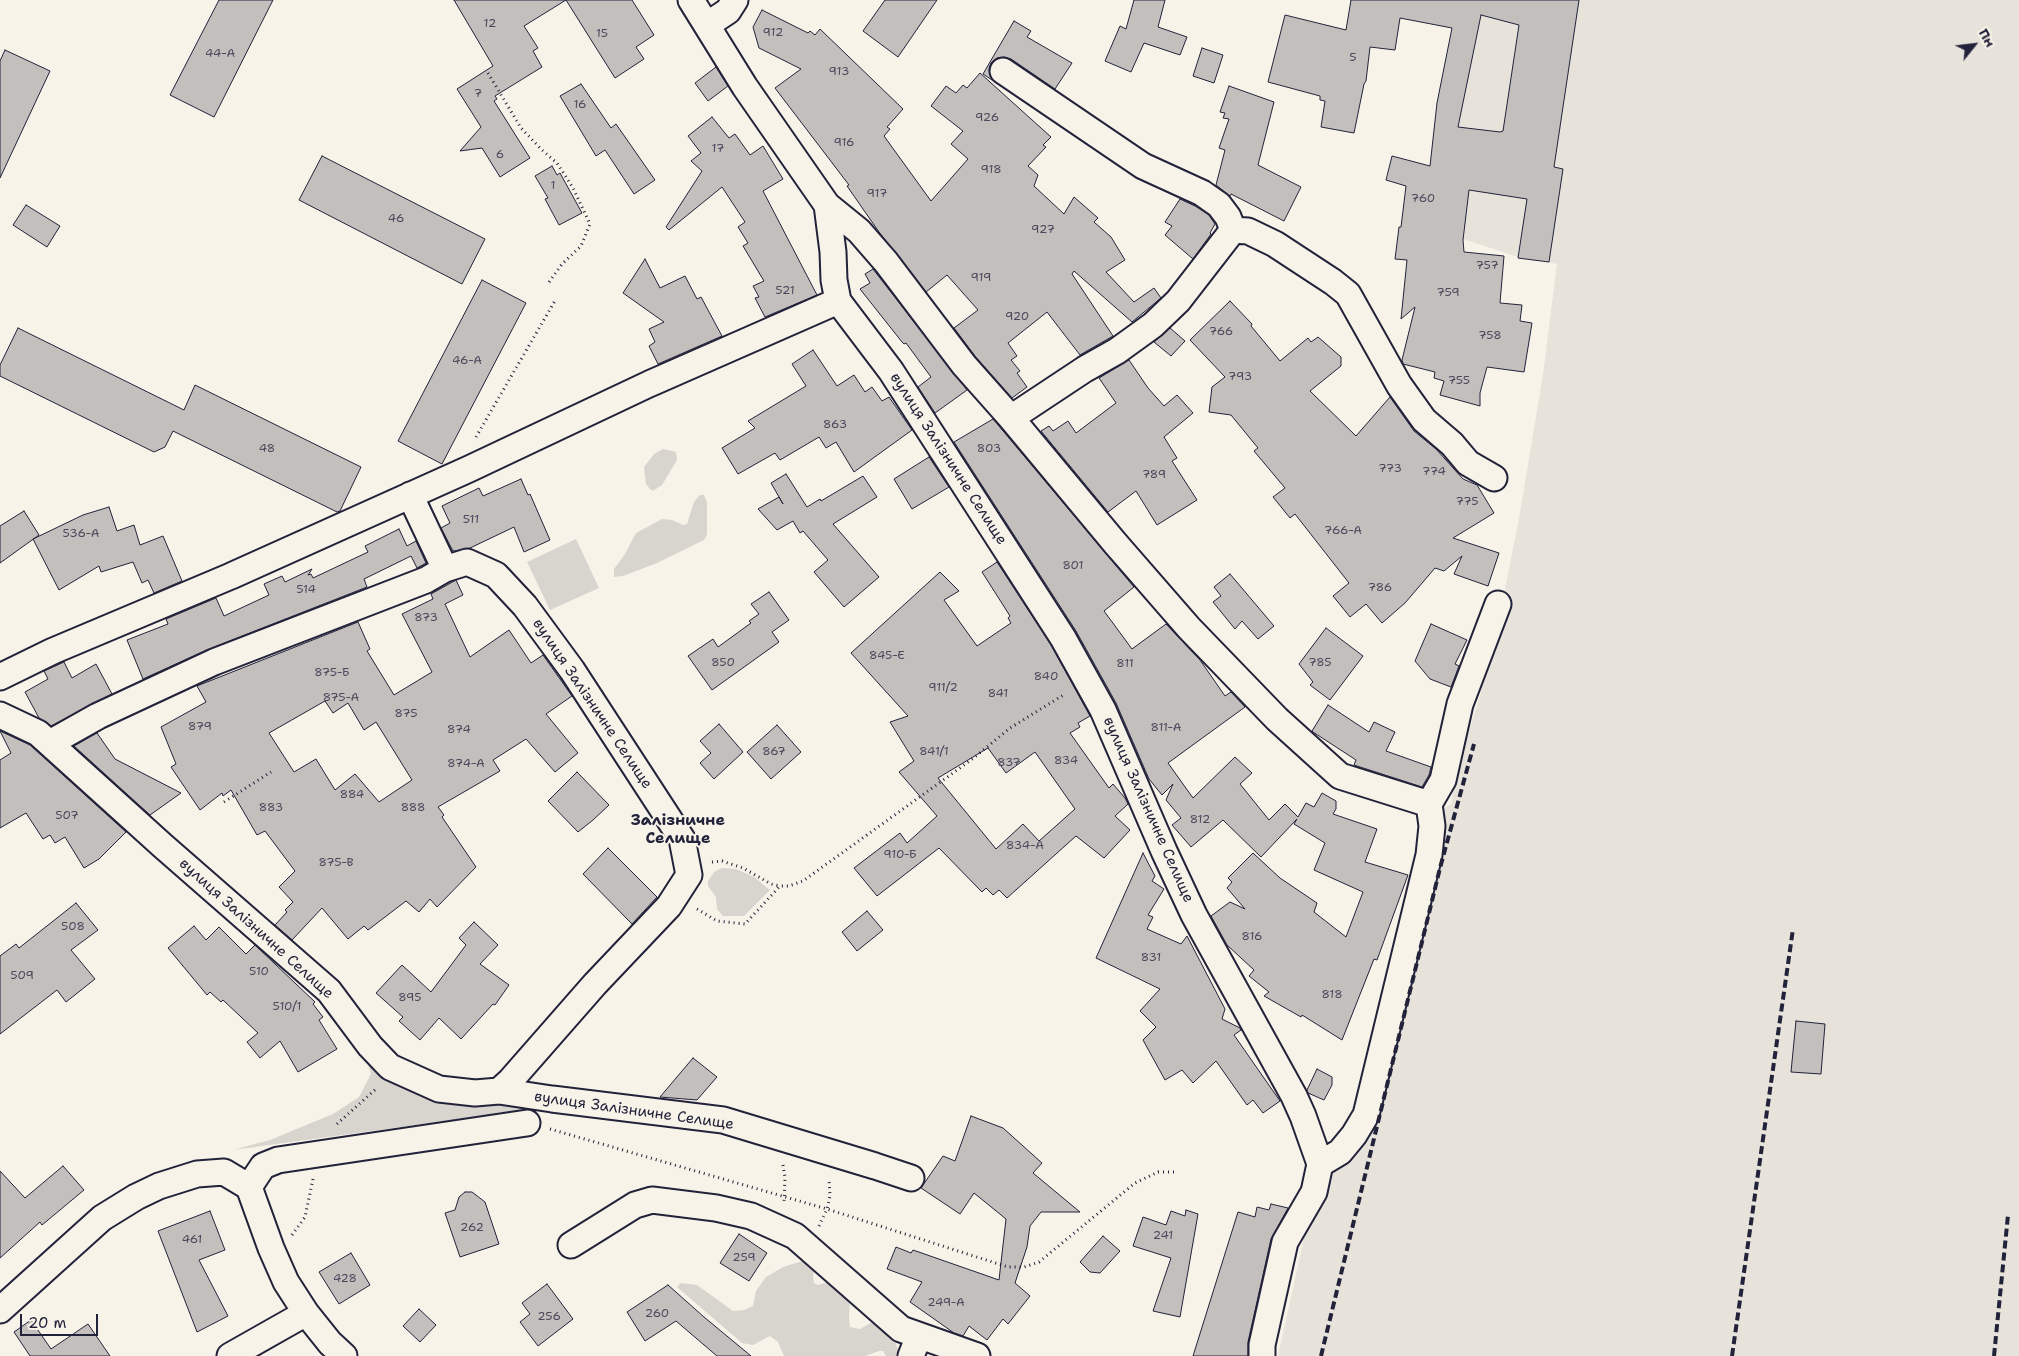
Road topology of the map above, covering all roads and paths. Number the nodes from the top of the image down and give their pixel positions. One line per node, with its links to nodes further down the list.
1 (691, 0): 3 (street)
2 (734, 0): 3 (street)
3 (707, 25): 6 (street)
4 (1003, 71): 7 (street)
5 (488, 73): 8 (path)
6 (827, 205): 10 (street, вулиця Залізничне Селище); 11 (street)
7 (1232, 230): 11 (street); 13 (street)
8 (547, 285)
9 (556, 299): 12 (path)
10 (838, 300): 12 (street); 18 (street, вулиця Залізничне Селище)
11 (1011, 418): 23 (street)
12 (469, 469): 14 (street)
13 (1494, 478)
14 (410, 495): 15 (street); 17 (street)
15 (445, 569): 20 (street, вулиця Залізничне Селище); 24 (street, вулиця Залізничне Селище)
16 (1498, 604): 23 (street)
17 (0, 677)
18 (1086, 681): 25 (path); 31 (street, вулиця Залізничне Селище)
19 (0, 715): 20 (street, вулиця Залізничне Селище)
20 (50, 743): 27 (street, вулиця Залізничне Селище)
21 (272, 772): 22 (path)
22 (224, 802)
23 (1429, 804): 31 (street)
24 (689, 875): 25 (path); 26 (street)
25 (780, 886): 26 (path)
26 (675, 896): 27 (street)
27 (499, 1090): 29 (street, вулиця Залізничне Селище)
28 (527, 1123): 32 (street, вулиця Залізничне Селище); 37 (path)
29 (766, 1134): 30 (street, вулиця Залізничне Селище); 37 (path)
30 (830, 1153): 35 (street, вулиця Залізничне Селище); 38 (path)
31 (1320, 1164): 48 (street)
32 (263, 1166): 33 (street, вулиця Залізничне Селище); 36 (street)
33 (224, 1172): 36 (street); 42 (street, вулиця Залізничне Селище)
34 (1178, 1172): 38 (path)
35 (911, 1178)
36 (249, 1187): 43 (street)
37 (784, 1197): 38 (path); 39 (path)
38 (827, 1209): 41 (path)
39 (795, 1236): 40 (street); 41 (street)
40 (571, 1245)
41 (820, 1258): 44 (street)
42 (0, 1310)
43 (306, 1313): 45 (street); 46 (street)
44 (915, 1346): 47 (street)
45 (230, 1356)
46 (344, 1356)
47 (977, 1356)
48 (1262, 1356)

